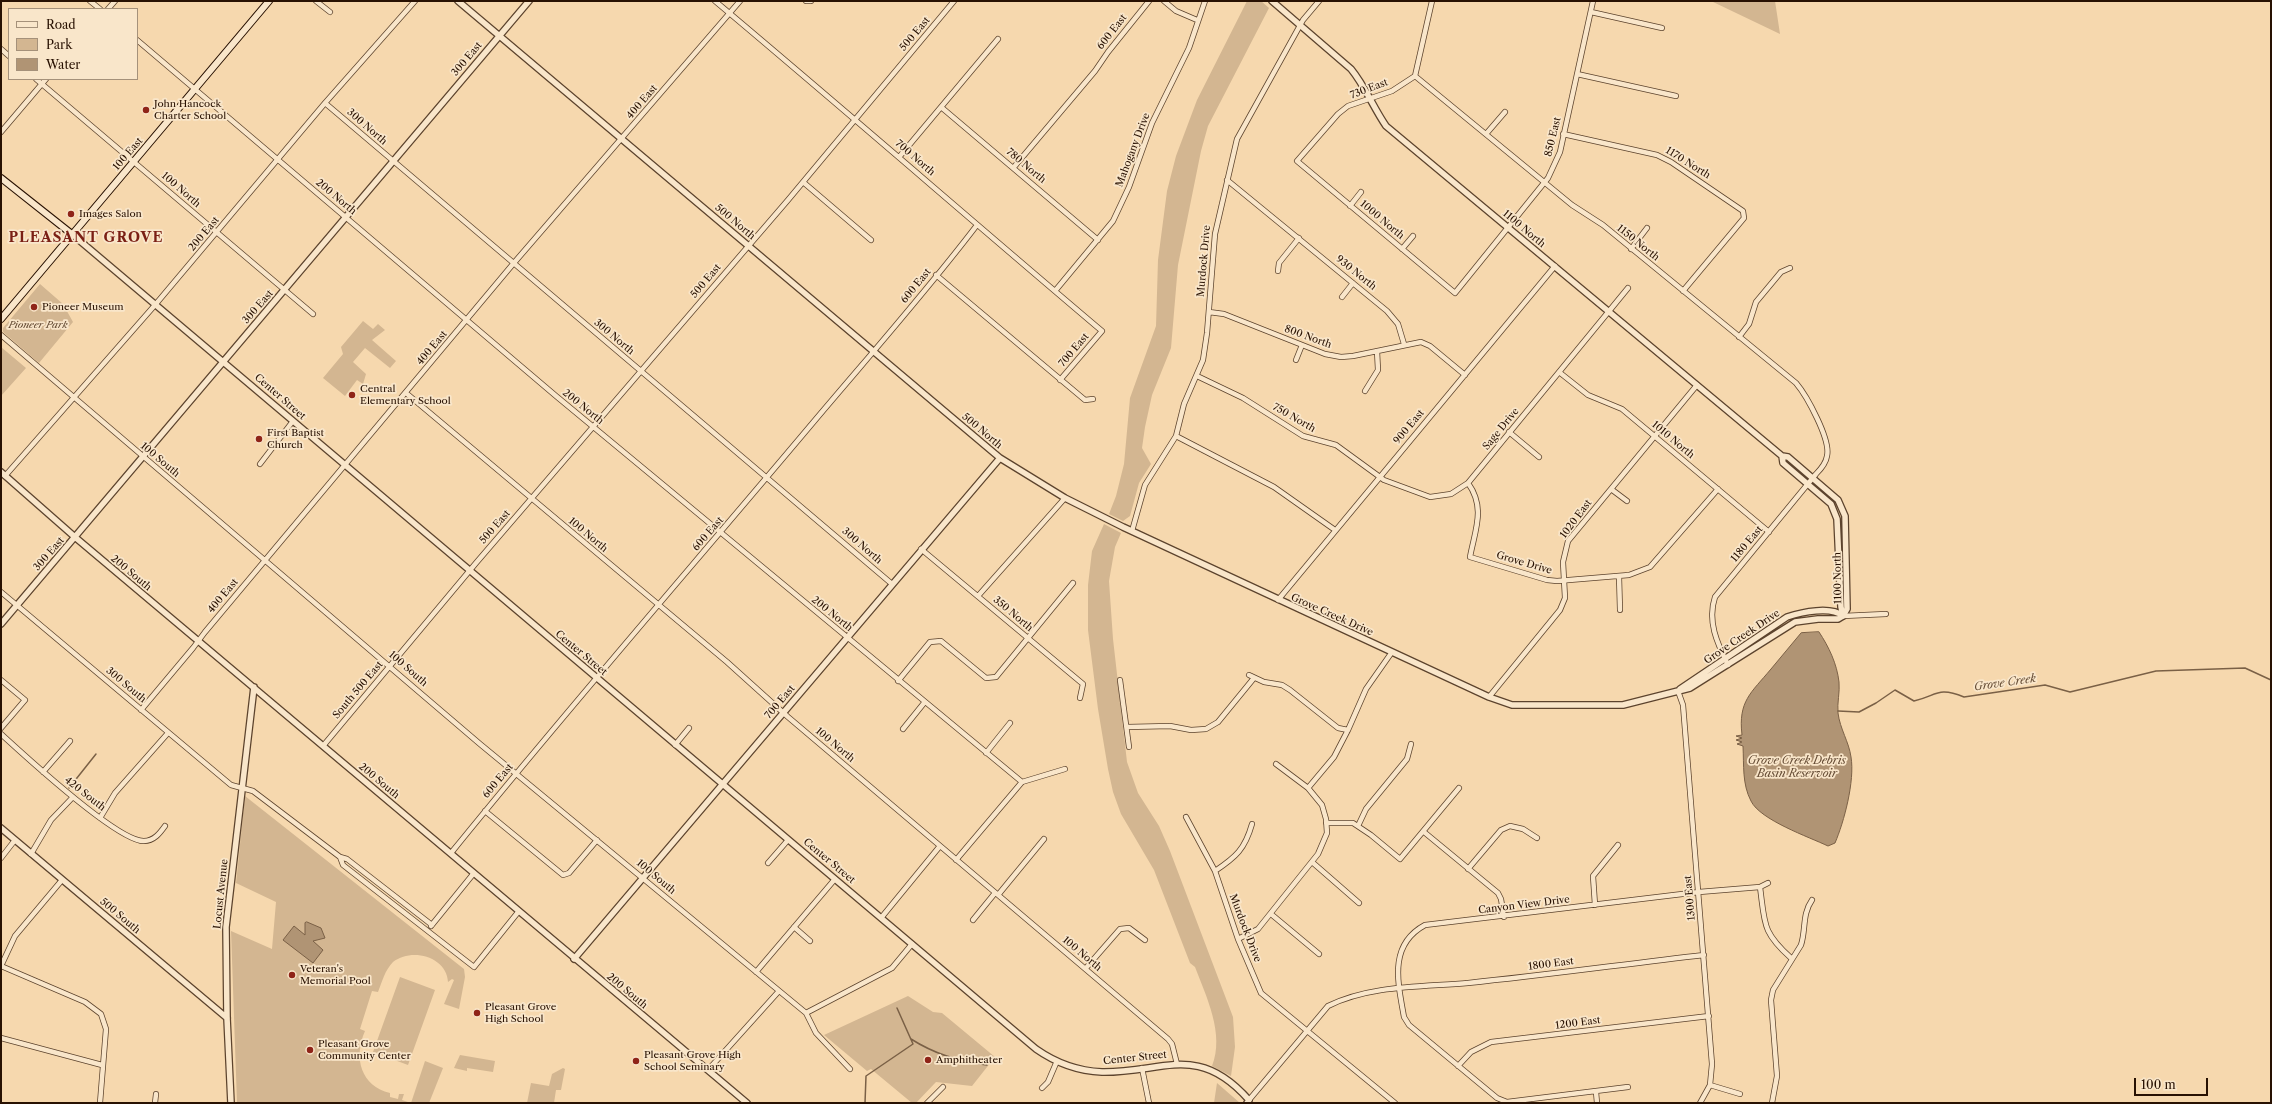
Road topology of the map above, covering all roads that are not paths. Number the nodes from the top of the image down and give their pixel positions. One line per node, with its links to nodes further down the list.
1 (90, 1): 17 (street)
2 (269, 1): 32 (main road, 100 East)
3 (316, 1): 18 (street)
4 (415, 1): 35 (street, 200 East)
5 (458, 1): 24 (street, 500 North)
6 (529, 1): 24 (street, 300 East)
7 (715, 1): 20 (street, 700 North)
8 (740, 1): 20 (street, 400 East)
9 (954, 1): 38 (street, 500 East)
10 (1149, 1): 48 (street, 600 East)
11 (1164, 1): 21 (street)
12 (1204, 1): 21 (street, Mahogany Drive)
13 (1272, 1): 22 (street, 1100 North)
14 (1319, 1): 22 (street, Murdock Drive)
15 (1432, 1): 28 (street)
16 (1593, 1): 19 (street, 850 East)
17 (99, 8)
18 (330, 12)
19 (1591, 12): 23 (street); 27 (street, 850 East)
20 (730, 13): 38 (street, 700 North); 42 (street, 400 East)
21 (1197, 20): 64 (street, Mahogany Drive)
22 (1300, 26): 34 (street, 1100 North); 50 (street, Murdock Drive)
23 (1662, 28)
24 (499, 36): 42 (street, 500 North); 47 (street, 300 East)
25 (998, 39): 36 (street)
26 (138, 41): 32 (street, 200 North)
27 (1577, 74): 33 (street); 41 (street, 850 East)
28 (1415, 76): 34 (street, 730 East); 40 (street, 1150 North)
29 (37, 80): 31 (street, 100 North)
30 (45, 80): 31 (street)
31 (42, 84): 39 (street); 46 (street, 100 North)
32 (196, 90): 44 (street, 200 North); 46 (main road, 100 East)
33 (1676, 96)
34 (1368, 99): 45 (street, 730 East); 57 (street, 1100 North)
35 (325, 103): 44 (street, 200 East); 47 (street, 300 North)
36 (941, 107): 43 (street); 48 (street, 780 North)
37 (1505, 112): 40 (street)
38 (855, 119): 43 (street, 700 North); 51 (street, 500 East)
39 (1, 132)
40 (1486, 134): 52 (street, 1150 North)
41 (1563, 134): 52 (street, 850 East); 77 (street, 1170 North)
42 (622, 139): 65 (street, 500 North); 68 (street, 400 East)
43 (900, 156): 56 (street, 700 North)
44 (277, 159): 55 (street, 200 North); 59 (street, 200 East)
45 (1297, 161): 54 (street, 1000 North)
46 (134, 162): 59 (street, 100 North); 60 (main road, 100 East)
47 (393, 162): 55 (street, 300 East); 68 (street, 300 North)
48 (1014, 167): 64 (street, 780 North)
49 (1, 178): 60 (main road, Center Street)
50 (1227, 180): 62 (street, 930 North); 82 (street, Murdock Drive)
51 (803, 182): 63 (street); 65 (street, 500 East)
52 (1544, 183): 57 (street, 850 East); 67 (street, 1150 North)
53 (1361, 192): 54 (street)
54 (1350, 206): 66 (street, 1000 North)
55 (346, 217): 75 (street, 300 East); 85 (street, 200 North)
56 (976, 225): 72 (street, 600 East); 76 (street, 700 North)
57 (1508, 228): 69 (street, 1100 North); 78 (street, 850 East)
58 (1647, 228): 67 (street)
59 (217, 233): 75 (street, 100 North); 80 (street, 200 East)
60 (73, 235): 80 (street, Center Street); 84 (main road, 100 East)
61 (1413, 236): 66 (street)
62 (1299, 238): 71 (street); 73 (street, 930 North)
63 (871, 240)
64 (1098, 240): 76 (street, Mahogany Drive)
65 (748, 245): 92 (street, 500 North); 95 (street, 500 East)
66 (1402, 249): 78 (street, 1000 North)
67 (1631, 249): 77 (street, 1150 North)
68 (513, 264): 85 (street, 400 East); 95 (street, 300 North)
69 (1555, 266): 81 (street, 1100 North); 97 (street, 900 East)
70 (1790, 268): 88 (street)
71 (1278, 271)
72 (936, 275): 92 (street, 600 East); 99 (street)
73 (1354, 283): 79 (street); 89 (street, 930 North)
74 (1628, 288): 81 (street, Sage Drive)
75 (285, 289): 83 (street, 100 North); 94 (street, 300 East)
76 (1055, 291): 86 (street, 700 North)
77 (1683, 291): 88 (street, 1150 North)
78 (1455, 292)
79 (1342, 297)
80 (155, 305): 94 (street, Center Street); 103 (street, 200 East)
81 (1609, 311): 96 (street, Sage Drive); 100 (street, 1100 North)
82 (1209, 312): 90 (street, 800 North); 98 (street, Murdock Drive)
83 (313, 314)
84 (1, 319)
85 (467, 321): 102 (street, 400 East); 106 (street, 200 North)
86 (1102, 331): 99 (street, 700 East)
87 (1, 335): 103 (street, 100 South)
88 (1739, 337): 110 (street, 1150 North)
89 (1404, 344): 91 (street, 800 North); 97 (street)
90 (1302, 346): 91 (street, 800 North); 93 (street)
91 (1377, 351): 101 (street)
92 (873, 352): 114 (street, 500 North); 118 (street, 600 East)
93 (1296, 360)
94 (223, 362): 105 (street, Center Street); 112 (street, 300 East)
95 (641, 371): 106 (street, 500 East); 118 (street, 300 North)
96 (1559, 372): 107 (street, Sage Drive); 109 (street, 1010 North)
97 (1465, 375): 119 (street, 900 East)
98 (1197, 376): 108 (street, Murdock Drive); 119 (street, 750 North)
99 (1060, 380): 104 (street)
100 (1697, 385): 109 (street, 1020 East); 111 (street, 1100 North)
101 (1365, 391)
102 (406, 393): 116 (street, 400 East); 126 (street, 100 North)
103 (74, 399): 112 (street, 100 South); 117 (street, 200 East)
104 (1093, 399)
105 (293, 421): 115 (street); 116 (street, Center Street)
106 (594, 426): 126 (street, 500 East); 131 (street, 200 North)
107 (1509, 432): 113 (street); 121 (street, Sage Drive)
108 (1176, 436): 128 (street); 129 (street, Murdock Drive)
109 (1654, 436): 123 (street, 1020 East); 124 (street, 1010 North)
110 (1827, 442): 120 (street, 1180 East)
111 (1782, 456): 120 (street, 1100 North); 122 (street, 1100 North)
112 (143, 457): 132 (street, 300 East); 134 (street, 100 South)
113 (1539, 457)
114 (1000, 458): 125 (street, Grove Creek Drive); 133 (street, 700 East)
115 (260, 464)
116 (344, 465): 134 (street, 400 East); 135 (street, Center Street)
117 (3, 474): 132 (street, 200 South)
118 (768, 477): 131 (street, 600 East); 139 (street, 300 North)
119 (1379, 478): 121 (street, Sage Drive); 128 (street, 900 East)
120 (1813, 478): 122 (street, 1180 East); 147 (street, 1100 North)
121 (1468, 483): 137 (street, Grove Drive)
122 (1808, 485): 130 (street, 1180 East); 147 (street, 1100 North)
123 (1611, 488): 127 (street); 137 (street, 1020 East)
124 (1718, 489): 130 (street, 1010 North); 136 (street, Grove Drive)
125 (1065, 498): 129 (street, Grove Creek Drive); 141 (street)
126 (531, 499): 135 (street, 500 East); 144 (street, 100 North)
127 (1627, 501)
128 (1336, 530): 142 (street, 900 East)
129 (1132, 531): 142 (street, Grove Creek Drive)
130 (1769, 532): 153 (street, 1180 East)
131 (721, 533): 144 (street, 600 East); 149 (street, 200 North)
132 (76, 538): 143 (street, 300 East); 151 (street, 200 South)
133 (922, 549): 139 (street, 700 East); 141 (street, 350 North)
134 (265, 560): 151 (street, 400 East); 154 (street, 100 South)
135 (469, 571): 154 (street, South 500 East); 155 (street, Center Street)
136 (1619, 576): 137 (street, Grove Drive); 145 (street)
137 (1564, 581): 161 (street, 1020 East)
138 (1073, 583): 150 (street)
139 (892, 584): 149 (street, 700 East)
140 (1, 592): 143 (street, 300 South)
141 (978, 596): 150 (street, 350 North)
142 (1278, 600): 152 (street, Grove Creek Drive)
143 (16, 605): 148 (street, 300 East); 164 (street, 300 South)
144 (658, 606): 155 (street, 600 East); 165 (street, 100 North)
145 (1620, 610)
146 (1886, 614): 147 (street, Grove Creek Drive)
147 (1843, 616): 153 (street, Grove Creek Drive); 153 (street, Grove Creek Drive)
148 (1, 624)
149 (846, 637): 158 (street, 200 North); 165 (street, 700 East)
150 (1028, 639): 158 (street); 162 (street, 350 North)
151 (198, 641): 159 (street, 200 South); 164 (street, 400 East)
152 (1392, 652): 161 (street, Grove Creek Drive); 171 (street)
153 (1727, 662): 160 (street, Grove Creek Drive)
154 (390, 665): 177 (street, South 500 East); 183 (street, 100 South)
155 (596, 678): 176 (street, Center Street); 183 (street, 600 East)
156 (1, 680): 168 (street)
157 (1120, 680): 167 (street)
158 (898, 681): 163 (street, 200 North)
159 (254, 687): 177 (street, 200 South); 186 (street, Locust Avenue)
160 (1678, 691): 161 (street, Grove Creek Drive); 221 (street, 1300 East)
161 (1489, 697)
162 (1080, 698)
163 (924, 703): 170 (street); 179 (street, 200 North)
164 (141, 710): 172 (street, 300 South)
165 (783, 712): 185 (street, 700 East); 205 (street, 100 North)
166 (1010, 723): 179 (street)
167 (1127, 727): 171 (street); 178 (street)
168 (1, 728)
169 (689, 728): 176 (street)
170 (903, 729)
171 (1348, 730): 187 (street)
172 (168, 733): 186 (street, 300 South); 192 (street)
173 (1, 734): 182 (street, 420 South)
174 (70, 741): 182 (street)
175 (1411, 744): 196 (street)
176 (675, 745): 185 (street, Center Street)
177 (323, 746): 206 (street, 200 South)
178 (1129, 747)
179 (986, 753): 184 (street, 200 North)
180 (1276, 764): 187 (street)
181 (1065, 769): 184 (street)
182 (43, 772): 189 (street, 420 South)
183 (516, 773): 190 (street, 600 East); 201 (street, 100 South)
184 (1022, 782): 210 (street)
185 (722, 785): 202 (street, Center Street); 216 (street, 700 East)
186 (241, 787): 208 (street, 300 South); 249 (street, Locust Avenue)
187 (1308, 788): 193 (street)
188 (1459, 788): 198 (street)
189 (73, 796): 192 (street, 420 South); 207 (street)
190 (485, 811): 201 (street); 206 (street, 600 East)
191 (1186, 817): 214 (street, Murdock Drive)
192 (100, 818): 195 (street, 420 South)
193 (1326, 823): 196 (street); 211 (street)
194 (1252, 824): 214 (street)
195 (165, 826)
196 (1358, 826): 198 (street)
197 (1, 828): 200 (street, 500 South)
198 (1424, 832): 213 (street)
199 (1537, 838): 213 (street)
200 (15, 840): 207 (street, 500 South); 209 (street)
201 (596, 840): 216 (street, 100 South)
202 (788, 840): 212 (street); 217 (street, Center Street)
203 (1044, 840): 222 (street)
204 (1618, 845): 225 (street)
205 (940, 846): 210 (street, 100 North); 229 (street)
206 (451, 853): 215 (street, 200 South)
207 (31, 854): 218 (street, 500 South)
208 (340, 857): 231 (street); 233 (street)
209 (1, 858)
210 (956, 860): 222 (street, 100 North)
211 (1312, 862): 224 (street); 227 (street)
212 (768, 864)
213 (1468, 869): 228 (street)
214 (1215, 871): 234 (street, Murdock Drive)
215 (474, 873): 226 (street, 200 South); 231 (street)
216 (643, 878): 240 (street, 700 East); 244 (street, 100 South)
217 (835, 879): 229 (street, Center Street); 232 (street)
218 (62, 880): 242 (street); 249 (street, 500 South)
219 (1768, 883): 220 (street)
220 (1760, 887): 221 (street, Canyon View Drive); 241 (street)
221 (1699, 892): 225 (street, Canyon View Drive); 239 (street, 1300 East)
222 (996, 894): 230 (street); 243 (street, 100 North)
223 (1812, 900): 241 (street)
224 (1359, 903)
225 (1595, 905): 228 (street, Canyon View Drive)
226 (519, 911): 233 (street); 240 (street, 200 South)
227 (1270, 914): 234 (street); 238 (street)
228 (1504, 917): 245 (street, Canyon View Drive)
229 (881, 918): 237 (street, Center Street)
230 (973, 920)
231 (432, 925): 233 (street)
232 (794, 927): 236 (street); 244 (street)
233 (428, 931)
234 (1238, 939): 250 (street, Murdock Drive)
235 (1145, 940): 243 (street)
236 (810, 941)
237 (912, 944): 247 (street); 252 (street, Center Street)
238 (1319, 954)
239 (1704, 955): 245 (street, 1800 East); 248 (street, 1300 East)
240 (574, 958): 258 (street, 200 South)
241 (1791, 958): 277 (street)
242 (1, 966): 254 (street)
243 (1086, 968): 253 (street, 100 North)
244 (756, 972): 246 (street, 100 South)
245 (1400, 989): 250 (street, 1800 East); 255 (street)
246 (779, 990): 247 (street, 100 South); 258 (street)
247 (806, 1013): 257 (street)
248 (1709, 1016): 255 (street, 1200 East); 259 (street, 1300 East)
249 (227, 1018): 270 (street, Locust Avenue)
250 (1307, 1030): 266 (street, 1800 East); 274 (street, Murdock Drive)
251 (1, 1038): 254 (street)
252 (1057, 1061): 256 (street, Center Street); 262 (street)
253 (1177, 1064): 256 (street, Center Street); 266 (street)
254 (102, 1065): 268 (street)
255 (1458, 1066): 267 (street)
256 (1142, 1068): 273 (street)
257 (850, 1069)
258 (708, 1070): 271 (street, 200 South)
259 (1710, 1085): 265 (street); 276 (street, 1300 East)
260 (943, 1087): 272 (street)
261 (1628, 1087): 263 (street)
262 (1042, 1088)
263 (1596, 1092): 267 (street); 275 (street)
264 (156, 1094): 269 (street)
265 (1740, 1094)
266 (1248, 1101)
267 (1521, 1102)
268 (100, 1103)
269 (155, 1103)
270 (231, 1103)
271 (747, 1103)
272 (927, 1103)
273 (1149, 1103)
274 (1395, 1103)
275 (1597, 1103)
276 (1700, 1103)
277 (1772, 1103)

